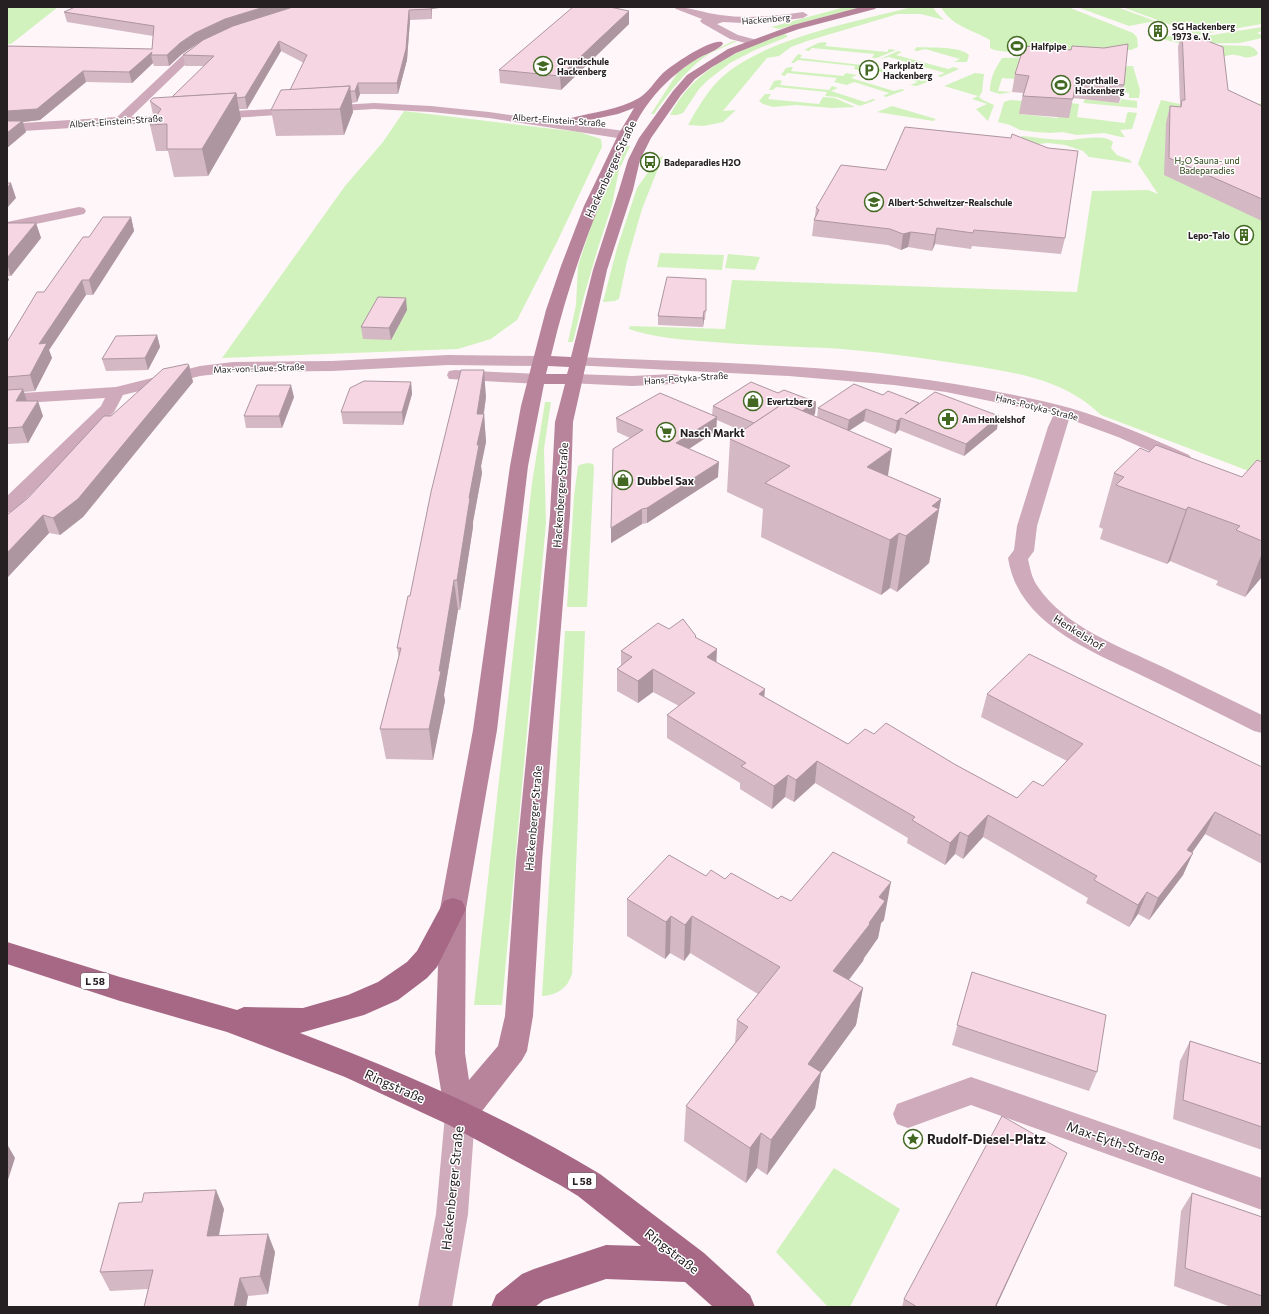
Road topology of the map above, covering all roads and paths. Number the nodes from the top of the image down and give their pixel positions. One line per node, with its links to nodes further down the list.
1 (679, 7): 5 (street, Hackenberg); 7 (street, Hackenberg)
2 (836, 7): 4 (street, Hackenberger Straße)
3 (872, 7): 6 (street, Hackenberger Straße)
4 (803, 15): 5 (street, Hackenberg); 6 (street, Hackenberger Straße)
5 (705, 16): 6 (street, Hackenberg)
6 (752, 36): 7 (street, Hackenberg); 15 (street, Hackenberger Straße)
7 (734, 37): 9 (street, Hackenberger Straße)
8 (216, 38): 11 (street)
9 (644, 100): 12 (street); 14 (street, Hackenberger Straße)
10 (489, 115): 11 (street, Albert-Einstein-Straße); 12 (street, Albert-Einstein-Straße); 14 (street, Albert-Einstein-Straße)
11 (121, 120): 13 (street, Albert-Einstein-Straße)
12 (575, 120): 14 (street, Albert-Einstein-Straße)
13 (7, 128)
14 (627, 130): 15 (street); 18 (street, Hackenberger Straße)
15 (649, 133): 19 (street, Hackenberger Straße)
16 (79, 211): 17 (street)
17 (7, 226)
18 (540, 370): 19 (street); 20 (street, Max-von-Laue-Straße); 26 (street, Hackenberger Straße)
19 (576, 371): 22 (street, Hans-Potyka-Straße); 30 (street, Hackenberger Straße)
20 (116, 392): 21 (street, Max-von-Laue-Straße); 24 (street)
21 (7, 399)
22 (1064, 412): 23 (street, Hans-Potyka-Straße); 25 (street, Henkelshof)
23 (1199, 467)
24 (7, 507)
25 (1262, 725)
26 (453, 909): 28 (main road); 30 (street, Hackenberger Straße)
27 (7, 953): 28 (main road, Ringstraße / L 58)
28 (230, 1020): 30 (main road, Ringstraße / L 58)
29 (908, 1114): 31 (street, Max-Eyth-Straße)
30 (460, 1115): 32 (main road, Ringstraße / L 58); 33 (street, Hackenberger Straße)
31 (1262, 1194)
32 (692, 1265): 34 (main road); 35 (main road, Ringstraße / L 58)
33 (435, 1307)
34 (508, 1307)
35 (738, 1307)

